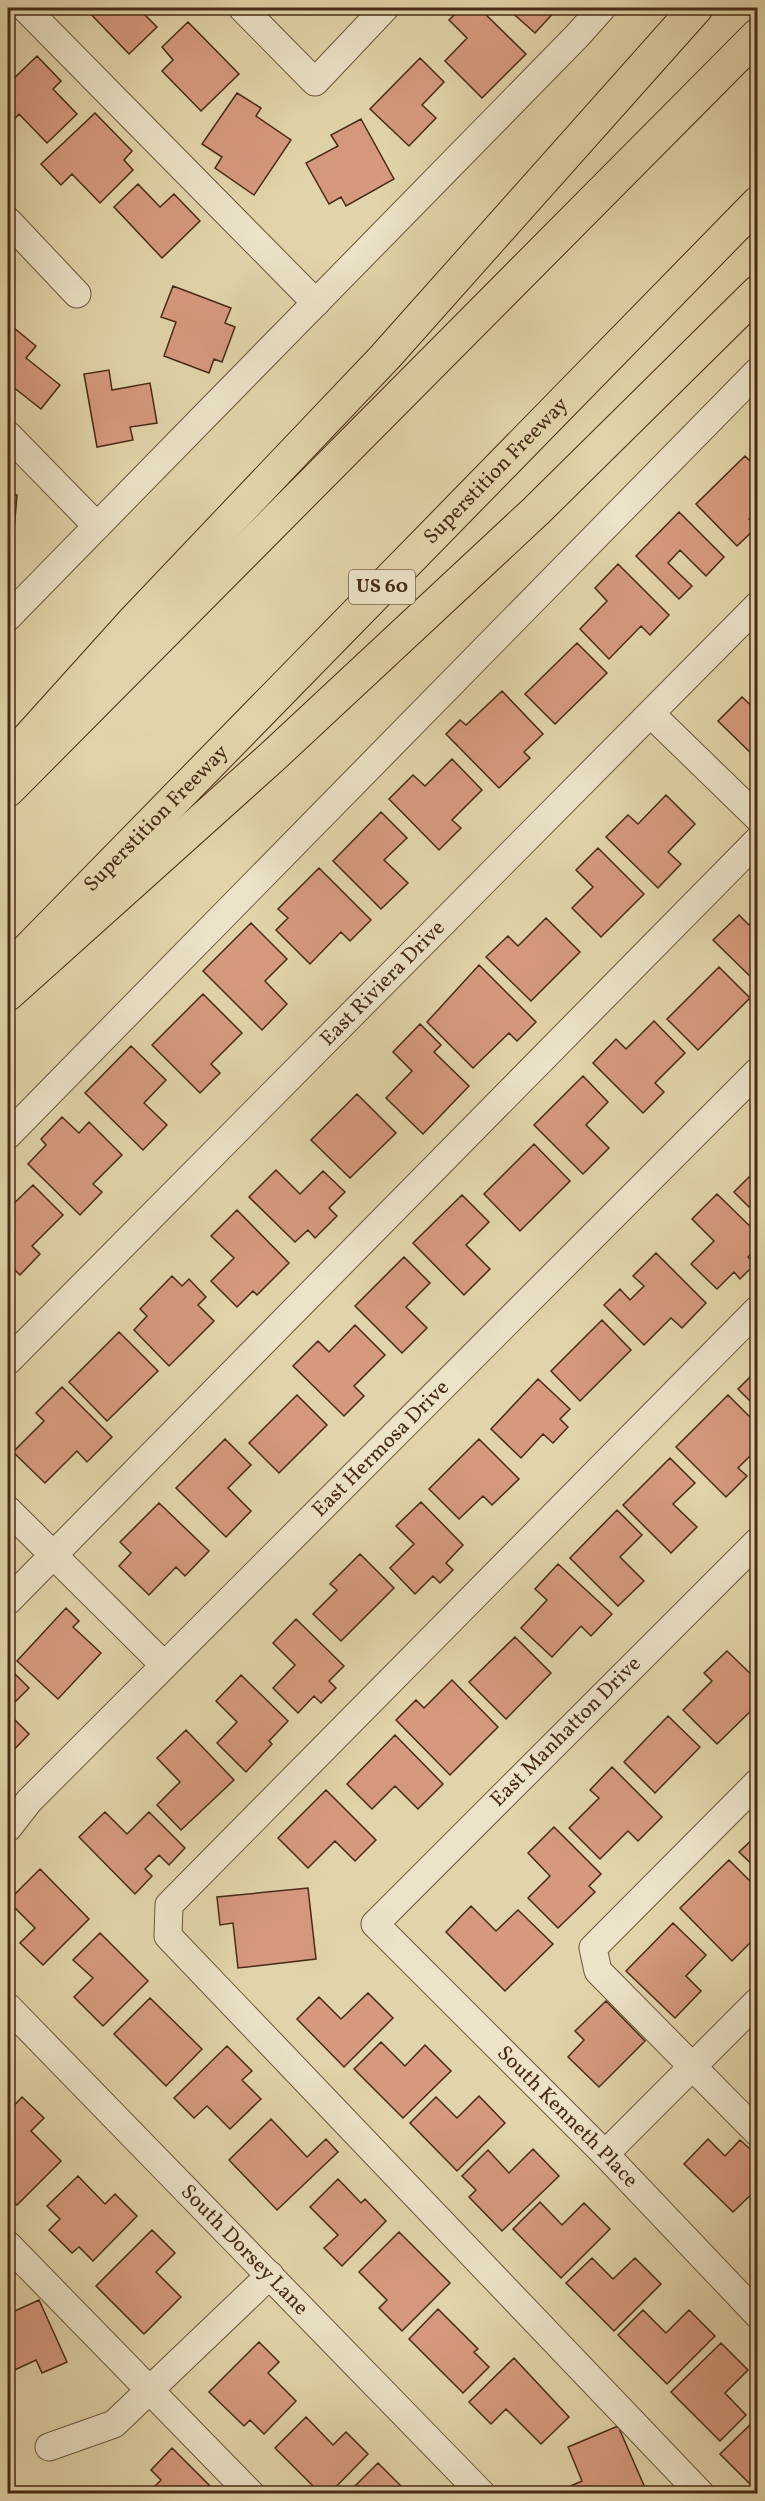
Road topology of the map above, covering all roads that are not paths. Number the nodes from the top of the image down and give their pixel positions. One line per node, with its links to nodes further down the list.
1 (25, 8): 11 (street)
2 (242, 8): 3 (street)
3 (386, 8)
4 (602, 8): 11 (street)
5 (696, 8): 18 (highway)
6 (758, 35): 19 (highway)
7 (758, 203): 22 (highway, Superstition Freeway / US 60)
8 (8, 221): 10 (street)
9 (758, 292): 23 (highway)
10 (77, 294)
11 (316, 303): 14 (street)
12 (758, 371): 25 (street)
13 (8, 435): 14 (street)
14 (97, 526): 16 (street)
15 (758, 605): 17 (street, East Riviera Drive)
16 (8, 616)
17 (651, 714): 20 (street); 27 (street, East Riviera Drive)
18 (8, 761)
19 (8, 790)
20 (758, 818)
21 (758, 840): 30 (street)
22 (8, 970)
23 (8, 994)
24 (758, 1071): 32 (street, East Hermosa Drive)
25 (8, 1135)
26 (758, 1309): 48 (street)
27 (8, 1361)
28 (8, 1510): 30 (street)
29 (758, 1541): 35 (street, East Manhatton Drive)
30 (53, 1555): 31 (street); 32 (street)
31 (8, 1601)
32 (164, 1665): 34 (street, East Hermosa Drive)
33 (758, 1782): 38 (street)
34 (8, 1828)
35 (375, 1924): 40 (street, South Kenneth Place)
36 (758, 2001): 38 (street)
37 (8, 2007): 42 (street, South Dorsey Lane)
38 (692, 2067): 39 (street); 40 (street)
39 (758, 2133)
40 (605, 2154): 43 (street, South Kenneth Place)
41 (11, 2254): 44 (street)
42 (270, 2275): 44 (street); 47 (street, South Dorsey Lane)
43 (758, 2315)
44 (149, 2389): 45 (street); 46 (street)
45 (49, 2447)
46 (251, 2493)
47 (482, 2493)
48 (701, 2493)

